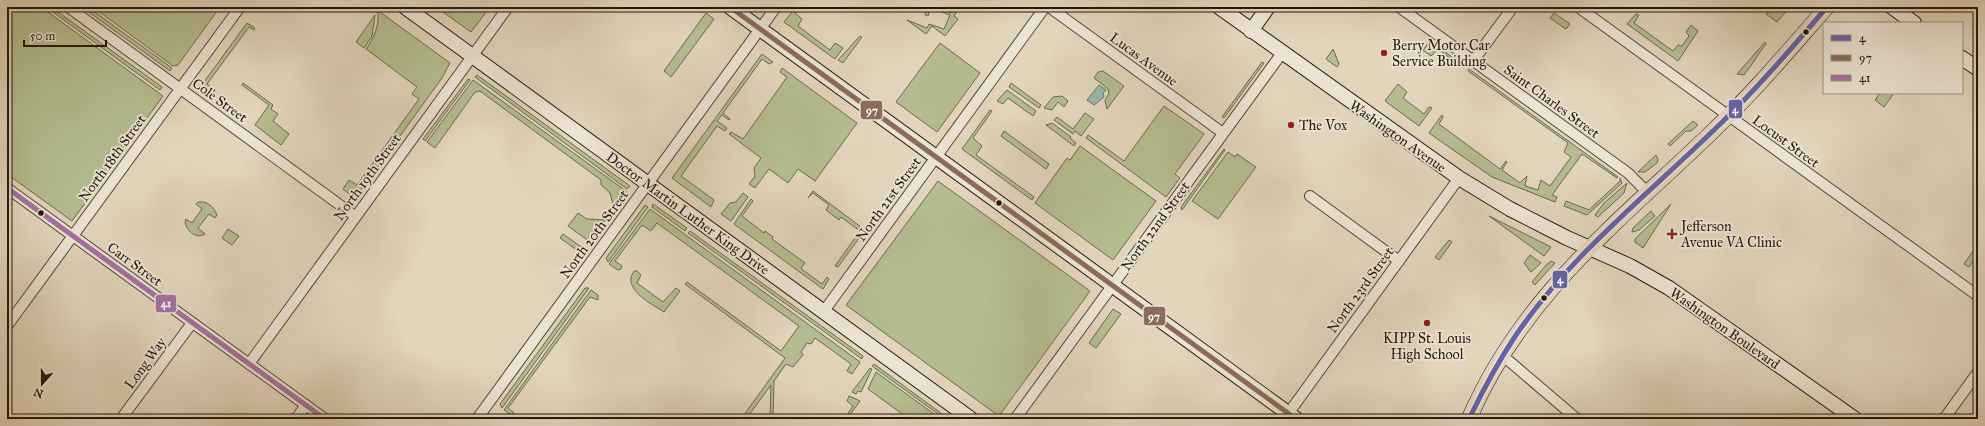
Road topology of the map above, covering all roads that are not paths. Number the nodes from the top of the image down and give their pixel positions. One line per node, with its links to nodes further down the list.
1 (68, 7): 24 (street, Cole Street)
2 (240, 7): 24 (street, North 18th Street)
3 (405, 7): 20 (main road, Doctor Martin Luther King Drive)
4 (508, 7): 20 (street, North 19th Street)
5 (730, 7): 17 (main road)
6 (776, 7): 17 (street, North 20th Street)
7 (1045, 7): 27 (street, North 21st Street)
8 (1049, 7): 26 (street, Lucas Avenue)
9 (1219, 7): 18 (main road, Washington Avenue)
10 (1268, 7): 18 (main road)
11 (1399, 7): 22 (street, Saint Charles Street)
12 (1512, 7): 22 (street)
13 (1578, 7): 25 (street, Locust Street)
14 (1827, 7): 25 (main road)
15 (1892, 7): 16 (main road)
16 (1913, 22)
17 (760, 28): 27 (main road); 29 (street, North 20th Street)
18 (1251, 31): 19 (main road, Washington Avenue)
19 (1282, 53): 26 (street, North 22nd Street); 28 (main road, Washington Avenue)
20 (472, 56): 29 (main road, Doctor Martin Luther King Drive); 33 (street, North 19th Street)
21 (1963, 59): 23 (main road)
22 (1473, 61): 31 (street, Saint Charles Street)
23 (1978, 69)
24 (180, 88): 33 (street, Cole Street); 34 (street, North 18th Street)
25 (1728, 116): 31 (main road); 38 (street, Locust Street)
26 (1223, 133): 37 (street, North 22nd Street)
27 (935, 158): 37 (main road); 39 (street, North 21st Street)
28 (1459, 178): 35 (main road, Washington Avenue); 36 (street, North 23rd Street)
29 (648, 184): 39 (main road, Doctor Martin Luther King Drive); 50 (street, North 20th Street)
30 (7, 188): 34 (street, Carr Street)
31 (1647, 192): 35 (main road)
32 (1310, 196): 36 (street)
33 (356, 216): 43 (street, North 19th Street)
34 (73, 236): 40 (street, Carr Street); 41 (street, North 18th Street)
35 (1589, 247): 42 (main road); 55 (main road, Washington Boulevard)
36 (1399, 261): 46 (street, North 23rd Street)
37 (1112, 286): 46 (main road); 52 (street, North 22nd Street)
38 (1978, 296)
39 (824, 312): 51 (main road, Doctor Martin Luther King Drive)
40 (192, 323): 43 (street, Carr Street); 47 (street, Long Way)
41 (7, 326)
42 (1502, 355): 53 (main road); 54 (street)
43 (249, 364): 45 (street, Carr Street)
44 (1978, 372): 56 (street)
45 (306, 405): 48 (street); 49 (street, Carr Street)
46 (1289, 417)
47 (121, 419)
48 (296, 419)
49 (325, 419)
50 (477, 419)
51 (972, 419)
52 (1015, 419)
53 (1469, 419)
54 (1577, 419)
55 (1855, 419)
56 (1944, 419)

